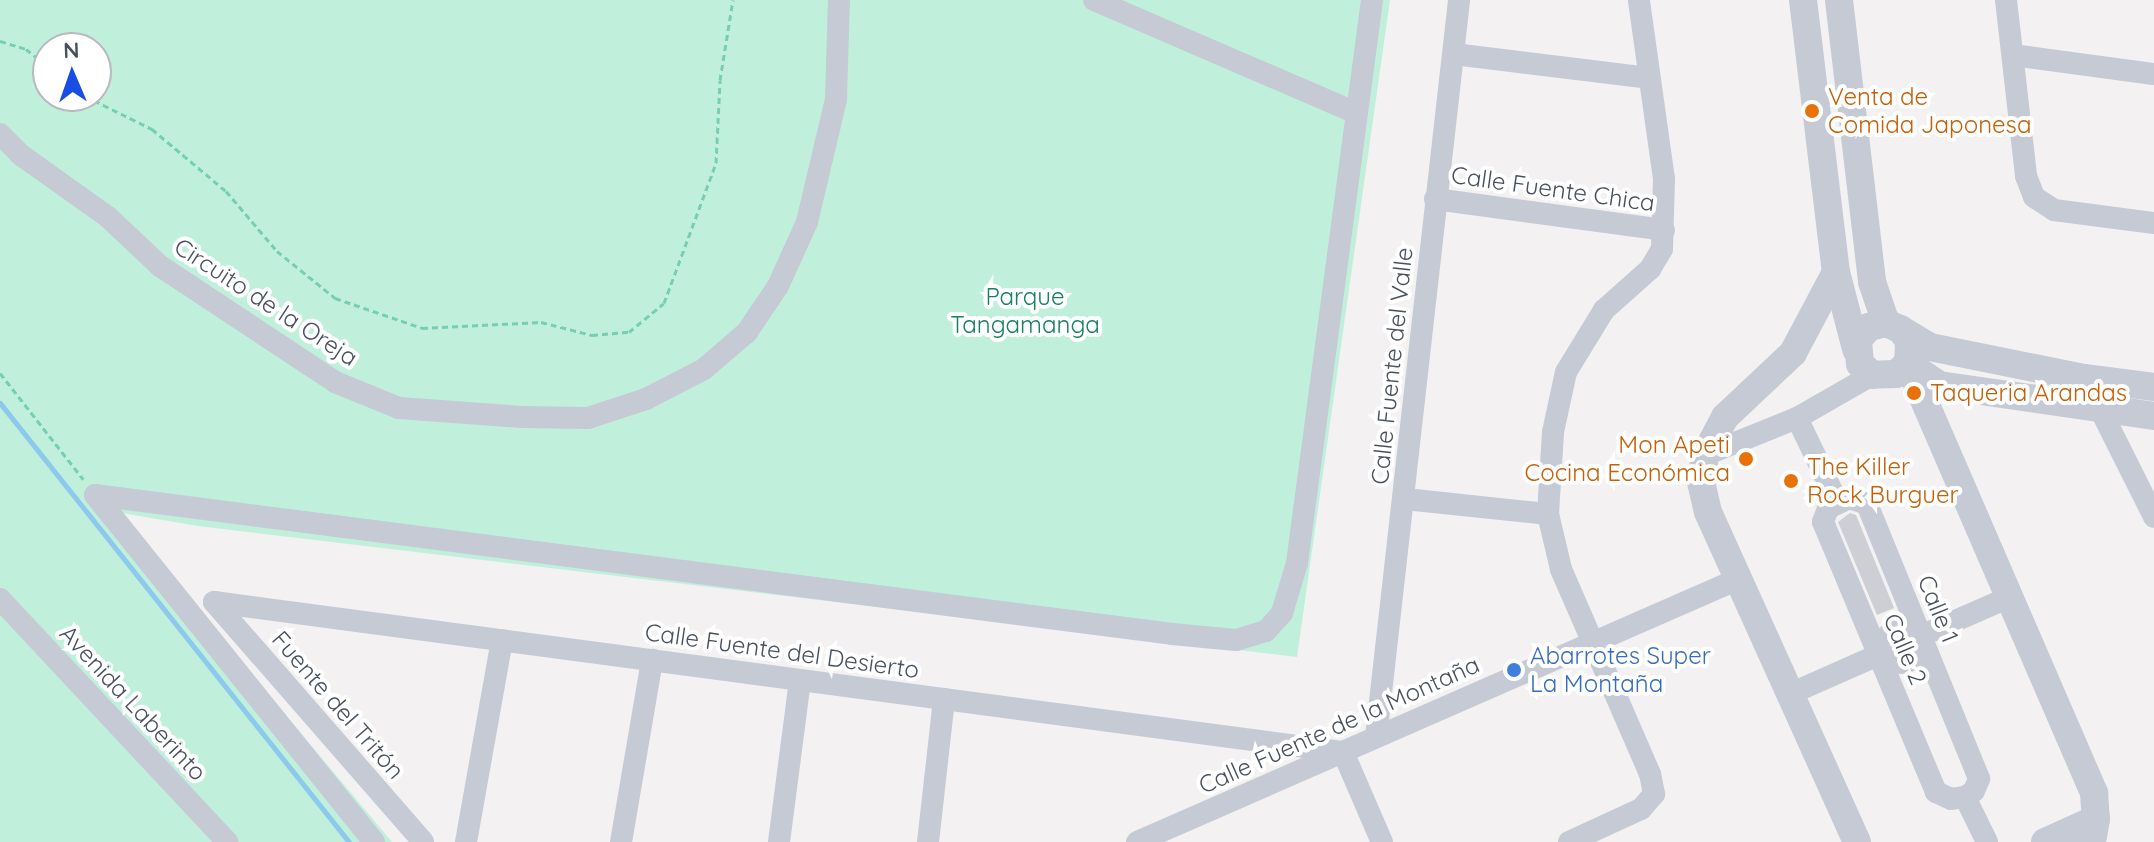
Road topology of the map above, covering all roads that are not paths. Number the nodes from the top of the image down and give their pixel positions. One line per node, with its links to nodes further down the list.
1 (839, 0): 14 (street, Circuito de la Oreja)
2 (1094, 0): 13 (street)
3 (1372, 0): 13 (street)
4 (1459, 0): 9 (street, Calle Fuente del Valle)
5 (1639, 0): 12 (street)
6 (1803, 0): 18 (street)
7 (1839, 0): 19 (street)
8 (2006, 0): 10 (street)
9 (1454, 54): 12 (street); 15 (street, Calle Fuente del Valle)
10 (2013, 55): 11 (street); 16 (street)
11 (2154, 74)
12 (1649, 78): 17 (street)
13 (1357, 113): 52 (street)
14 (0, 134)
15 (1435, 199): 17 (street, Calle Fuente Chica); 31 (street, Calle Fuente del Valle)
16 (2154, 223)
17 (1664, 230): 33 (street)
18 (1836, 272): 20 (street); 30 (street)
19 (1893, 326): 20 (street); 21 (street); 23 (street)
20 (1856, 349): 22 (street)
21 (1908, 363): 22 (street); 24 (street); 29 (street)
22 (1872, 375): 28 (street)
23 (2084, 378): 25 (street); 26 (street)
24 (1950, 386): 26 (street); 29 (street)
25 (2154, 387)
26 (2101, 409): 27 (street); 34 (street)
27 (2154, 416)
28 (1797, 418): 30 (street); 32 (street)
29 (1936, 426): 36 (street)
30 (1705, 455): 35 (street)
31 (1405, 499): 33 (street); 47 (street, Calle Fuente del Valle)
32 (1837, 501): 39 (street, Calle 1); 42 (street, Calle 2)
33 (1548, 514): 41 (street)
34 (2154, 517)
35 (1738, 579): 41 (street, Calle Fuente de la Montaña); 45 (street)
36 (2010, 597): 39 (street); 50 (street)
37 (0, 599): 51 (street, Avenida Laberinto)
38 (214, 602): 40 (street, Calle Fuente del Desierto); 53 (street, Fuente del Tritón)
39 (1918, 637): 42 (street); 49 (street, Calle 1)
40 (502, 640): 43 (street, Calle Fuente del Desierto); 54 (street)
41 (1591, 644): 47 (street, Calle Fuente de la Montaña); 60 (street)
42 (1882, 653): 45 (street); 49 (street, Calle 2)
43 (652, 660): 44 (street, Calle Fuente del Desierto); 55 (street)
44 (800, 680): 46 (street, Calle Fuente del Desierto); 56 (street)
45 (1790, 694): 61 (street)
46 (944, 699): 48 (street, Calle Fuente del Desierto); 57 (street)
47 (1376, 737): 48 (street, Calle Fuente de la Montaña)
48 (1343, 752): 58 (street, Calle Fuente de la Montaña); 59 (street)
49 (1965, 797): 62 (street)
50 (2094, 830): 63 (street)
51 (227, 842)
52 (374, 842)
53 (423, 842)
54 (466, 842)
55 (621, 842)
56 (779, 842)
57 (928, 842)
58 (1137, 842)
59 (1382, 842)
60 (1569, 842)
61 (1857, 842)
62 (1987, 842)
63 (2045, 842)

